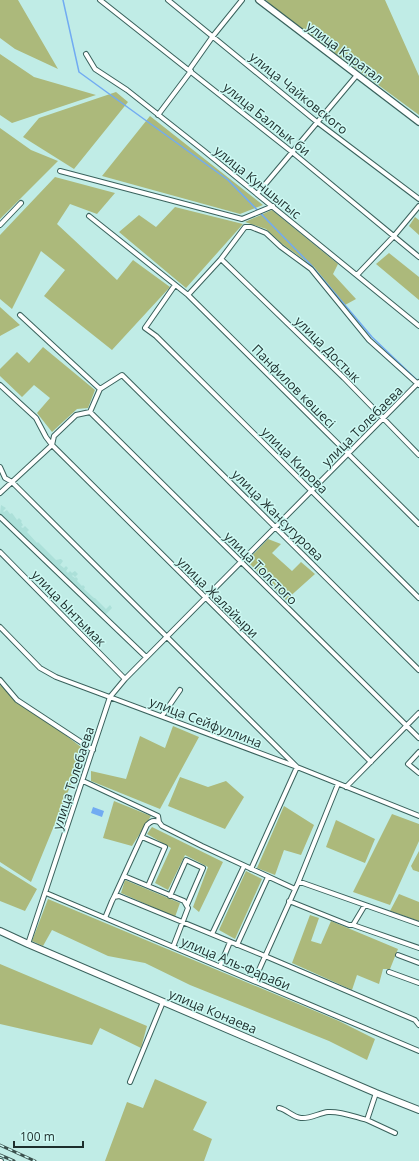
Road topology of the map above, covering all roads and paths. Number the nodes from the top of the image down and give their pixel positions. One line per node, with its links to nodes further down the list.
1 (100, 0): 7 (street, улица Балпык би)
2 (168, 0): 5 (street, улица Чайковского)
3 (242, 0): 5 (street)
4 (259, 0): 8 (street, улица Каратал)
5 (212, 36): 7 (street); 10 (street, улица Чайковского)
6 (86, 54): 9 (street, улица Куншыгыс)
7 (190, 71): 9 (street); 12 (street, улица Балпык би)
8 (357, 75): 10 (street); 11 (street, улица Каратал)
9 (158, 115): 14 (street, улица Куншыгыс)
10 (318, 122): 12 (street); 15 (street, улица Чайковского)
11 (419, 122)
12 (292, 152): 14 (street); 21 (street, улица Балпык би)
13 (60, 171): 17 (street)
14 (258, 194): 17 (street, улица Куншыгыс)
15 (419, 199)
16 (21, 204): 20 (street)
17 (273, 206): 24 (street, улица Куншыгыс)
18 (419, 206): 21 (street)
19 (89, 216): 25 (street, Панфилов көшесі)
20 (0, 225)
21 (394, 236): 22 (street, улица Балпык би); 24 (street)
22 (419, 257)
23 (221, 259): 26 (street); 29 (street); 33 (street, улица Достык)
24 (357, 275): 28 (street, улица Куншыгыс)
25 (175, 285): 26 (street, Панфилов көшесі); 39 (street, улица Кирова)
26 (188, 295): 35 (street, Панфилов көшесі)
27 (20, 315): 31 (street)
28 (419, 326)
29 (418, 384): 33 (street, улица Толебаева)
30 (0, 385): 34 (street, улица Жалайыри)
31 (100, 389): 32 (street); 43 (street, улица Жансугурова)
32 (90, 412): 34 (street); 45 (street, улица Толстого)
33 (383, 418): 35 (street, улица Толебаева); 36 (street, улица Достык)
34 (52, 445): 38 (street); 46 (street, улица Жалайыри)
35 (348, 454): 39 (street, улица Толебаева); 42 (street, Панфилов көшесі)
36 (419, 455)
37 (0, 467): 38 (street)
38 (12, 482): 40 (street); 49 (street)
39 (311, 491): 43 (street, улица Толебаева); 47 (street, улица Кирова)
40 (0, 493)
41 (0, 517): 50 (street)
42 (419, 524)
43 (276, 527): 45 (street, улица Толебаева); 51 (street, улица Жансугурова)
44 (0, 552): 52 (street, улица Ынтымак)
45 (240, 562): 46 (street, улица Толебаева); 58 (street, улица Толстого)
46 (205, 598): 49 (street, улица Толебаева); 62 (street, улица Жалайыри)
47 (419, 598)
48 (0, 627): 55 (street, улица Сейфуллина)
49 (166, 637): 50 (street, улица Толебаева); 63 (street)
50 (146, 657): 52 (street, улица Толебаева)
51 (419, 670)
52 (125, 679): 55 (street, улица Толебаева)
53 (0, 680): 60 (street)
54 (180, 690): 57 (street)
55 (110, 697): 57 (street, улица Сейфуллина); 60 (street, улица Толебаева)
56 (419, 713): 58 (street)
57 (162, 716): 63 (street, улица Сейфуллина)
58 (406, 726): 59 (street, улица Толстого); 62 (street)
59 (419, 738)
60 (93, 750): 65 (street, улица Толебаева)
61 (419, 752): 64 (street)
62 (371, 762): 67 (street)
63 (297, 767): 66 (street, улица Сейфуллина); 72 (street)
64 (419, 773)
65 (82, 781): 69 (street); 78 (street, улица Толебаева)
66 (338, 784): 67 (street, улица Сейфуллина); 75 (street)
67 (346, 787): 68 (street, улица Сейфуллина)
68 (419, 816)
69 (159, 822): 70 (street); 71 (street)
70 (142, 837): 73 (street); 76 (street)
71 (244, 866): 72 (street); 89 (street)
72 (251, 869): 74 (street)
73 (124, 876): 76 (street); 80 (street)
74 (268, 877): 77 (street); 92 (street)
75 (298, 883): 77 (street); 83 (street)
76 (148, 886): 79 (street)
77 (294, 889): 81 (street)
78 (46, 893): 84 (street, улица Аль-Фараби); 91 (street, улица Толебаева)
79 (170, 896): 82 (street); 82 (street)
80 (114, 897): 84 (street); 85 (street)
81 (289, 902): 87 (street); 96 (street)
82 (187, 905): 85 (street)
83 (365, 905): 86 (street); 87 (street)
84 (105, 918): 93 (street, улица Аль-Фараби)
85 (183, 923): 89 (street); 93 (street)
86 (419, 924)
87 (353, 925): 94 (street)
88 (0, 931): 91 (main road, улица Конаева)
89 (212, 934): 90 (street)
90 (230, 942): 92 (street); 98 (street)
91 (28, 944): 102 (main road, улица Конаева)
92 (237, 944): 96 (street)
93 (173, 947): 98 (street, улица Аль-Фараби)
94 (419, 948)
95 (398, 955): 97 (street)
96 (265, 956): 100 (street); 103 (street)
97 (419, 963)
98 (220, 966): 100 (street, улица Аль-Фараби)
99 (388, 972): 101 (street)
100 (254, 981): 104 (street, улица Аль-Фараби)
101 (419, 983)
102 (163, 1002): 105 (street); 106 (main road, улица Конаева)
103 (419, 1025)
104 (419, 1051)
105 (130, 1082)
106 (376, 1093): 108 (main road, улица Конаева); 109 (street)
107 (279, 1108): 109 (street)
108 (419, 1110)
109 (367, 1120): 110 (street)
110 (395, 1133)

